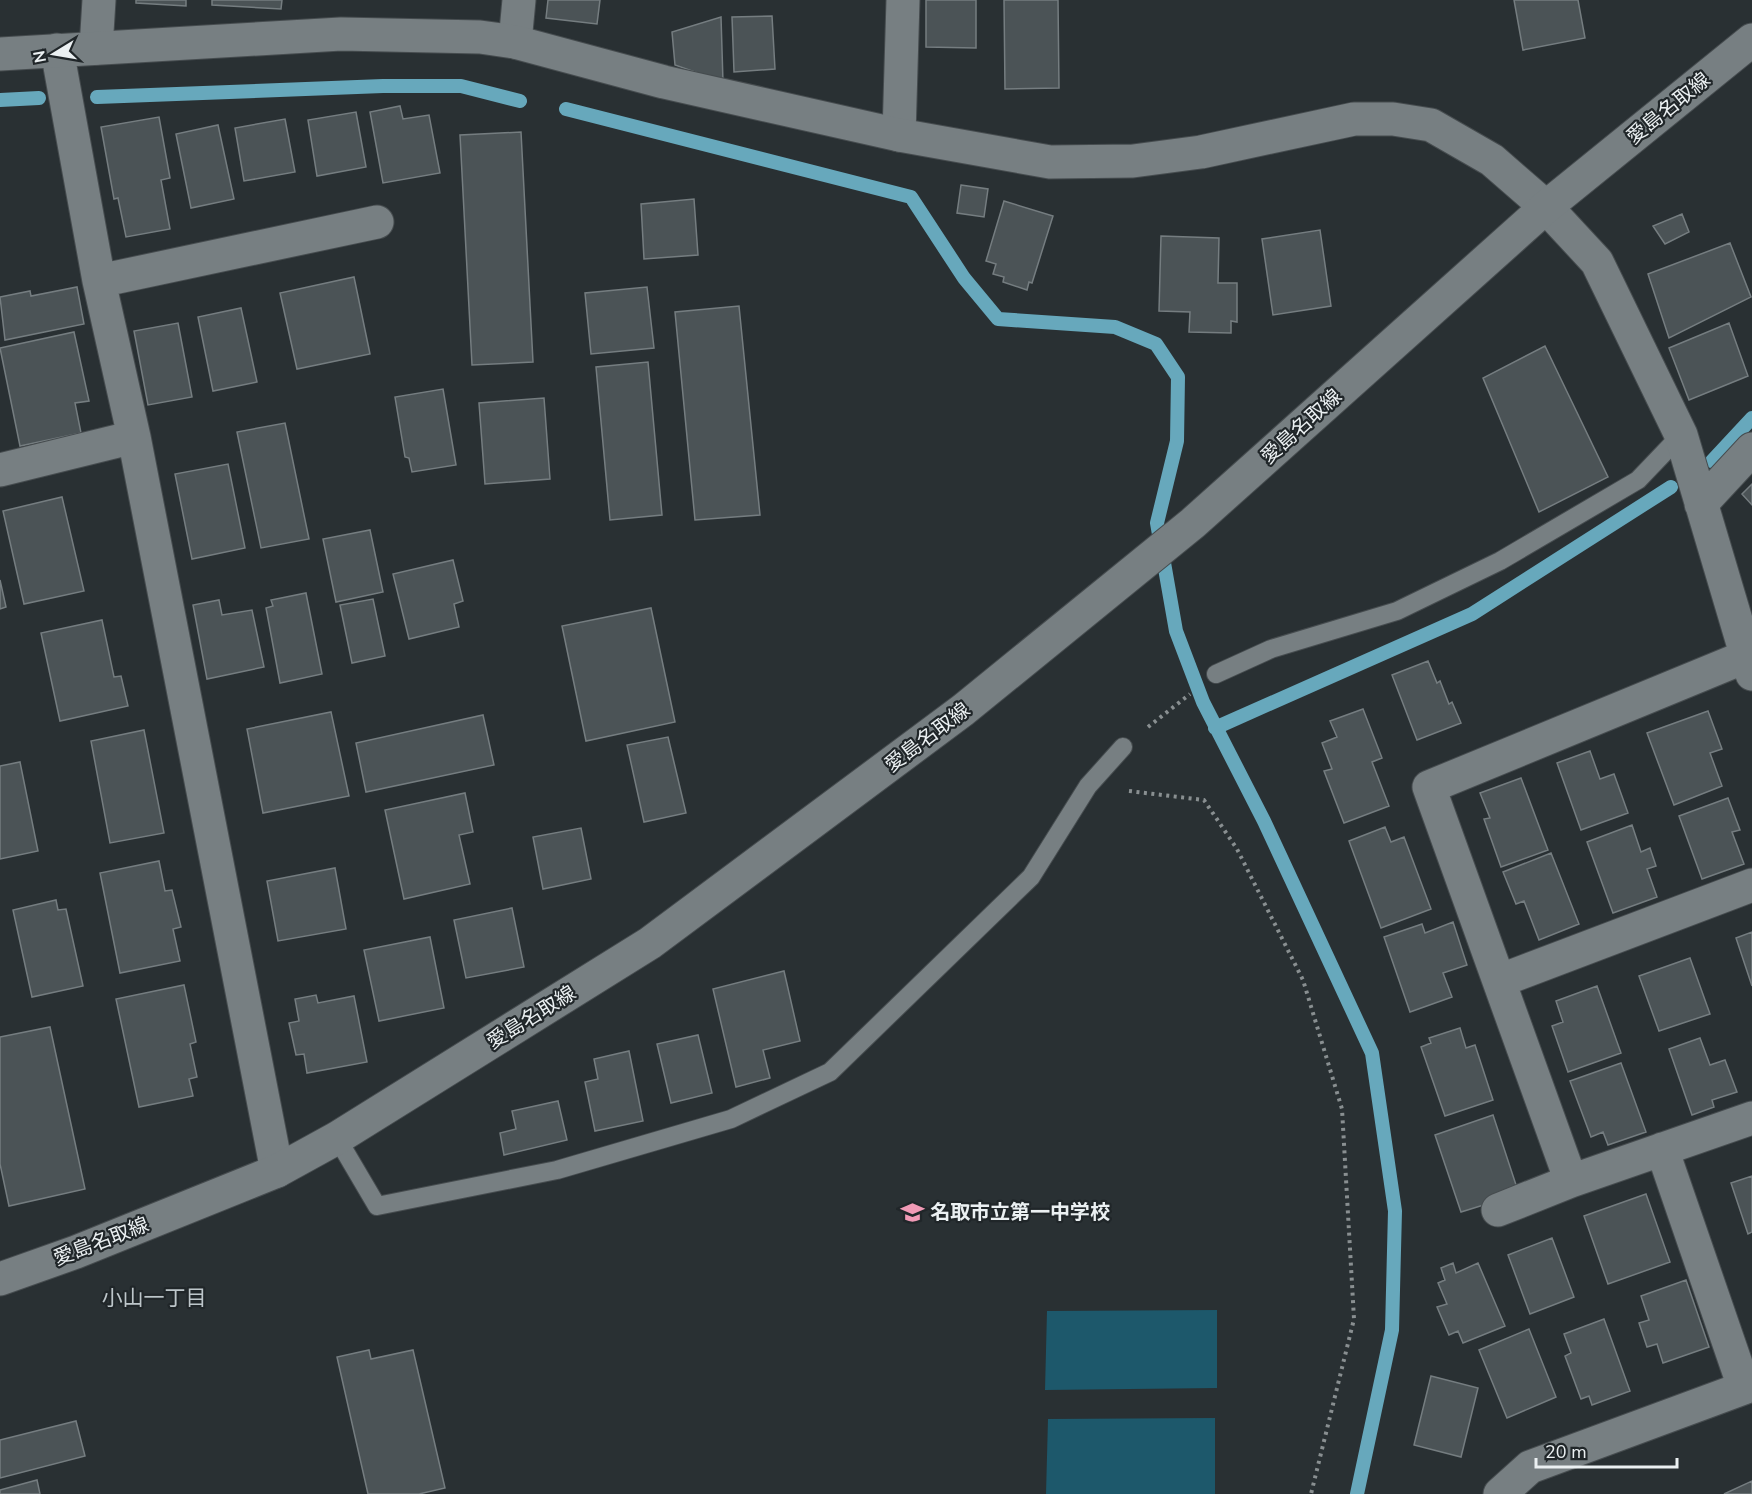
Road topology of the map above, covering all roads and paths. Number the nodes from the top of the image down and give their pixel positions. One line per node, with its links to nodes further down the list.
1 (99, 0): 6 (street)
2 (519, 0): 5 (street)
3 (903, 0): 9 (street)
4 (1752, 40): 10 (street, 愛島名取線)
5 (515, 42): 6 (street); 9 (street)
6 (96, 48): 7 (street)
7 (57, 50): 8 (street); 12 (street)
8 (0, 54)
9 (899, 135): 10 (street)
10 (1546, 207): 13 (street); 25 (street, 愛島名取線)
11 (377, 222): 12 (street)
12 (99, 280): 14 (street)
13 (1682, 435): 17 (street); 19 (lane)
14 (134, 437): 16 (street); 27 (street)
15 (1752, 450): 17 (street)
16 (0, 470)
17 (1701, 504): 18 (street)
18 (1750, 661): 23 (street)
19 (1216, 674)
20 (1123, 747): 21 (lane)
21 (1088, 786): 25 (lane); 32 (path)
22 (1752, 885): 23 (street)
23 (1500, 981): 28 (street)
24 (1752, 1118): 26 (street)
25 (337, 1138): 27 (street, 愛島名取線)
26 (1662, 1149): 28 (street); 31 (street)
27 (278, 1171): 30 (street, 愛島名取線)
28 (1571, 1181): 29 (street)
29 (1498, 1210)
30 (0, 1279)
31 (1748, 1386): 33 (street)
32 (1311, 1494)
33 (1500, 1494)

